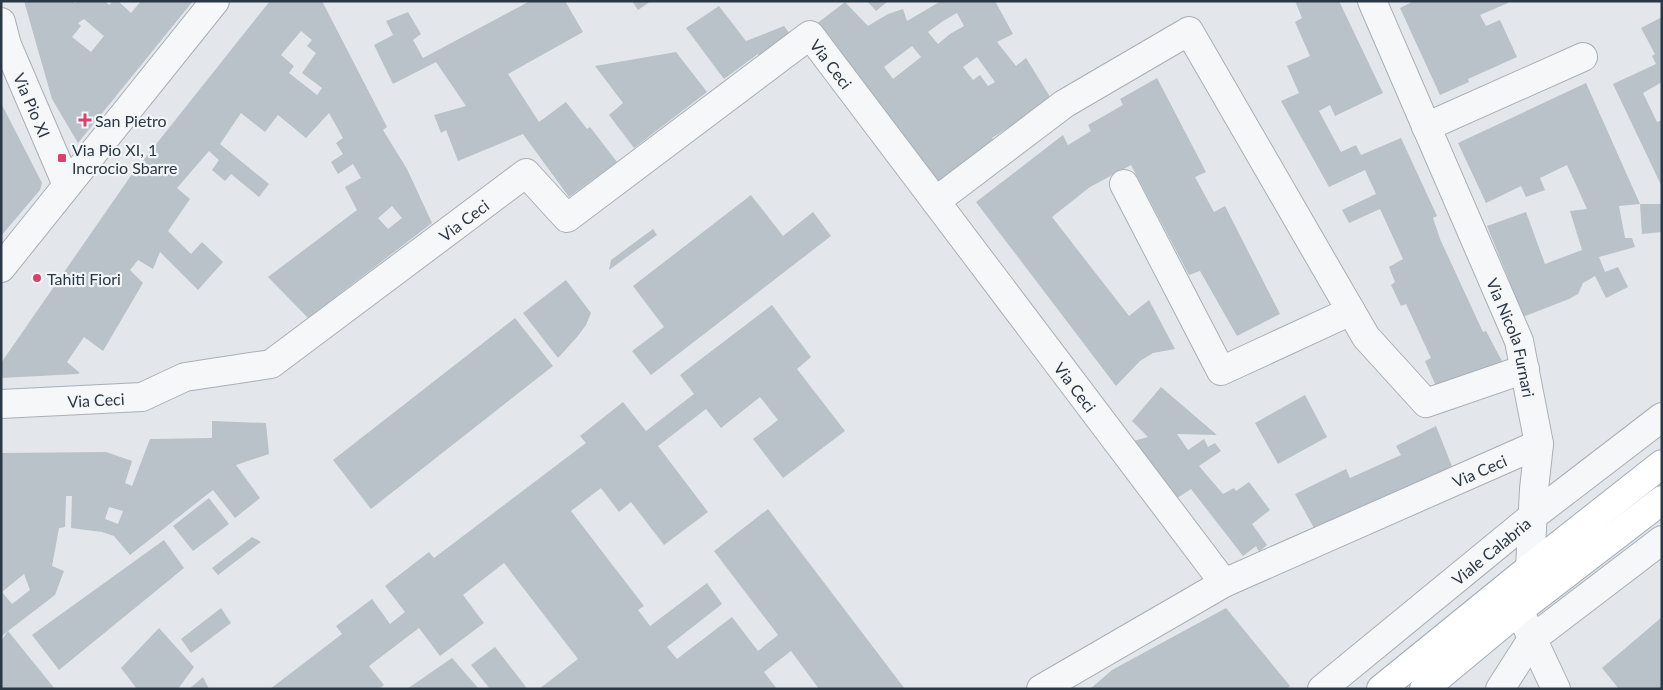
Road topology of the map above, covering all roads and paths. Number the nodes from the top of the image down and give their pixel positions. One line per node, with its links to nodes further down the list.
1 (214, 1): 7 (street)
2 (1372, 1): 5 (street, Via Nicola Furnari)
3 (1, 22): 7 (street, Via Pio XI)
4 (1584, 57): 5 (street)
5 (1426, 127): 11 (street, Via Nicola Furnari)
6 (1124, 184): 10 (street)
7 (67, 185): 9 (street)
8 (936, 201): 10 (street); 12 (street, Via Ceci); 20 (street, Via Ceci)
9 (1, 268)
10 (1351, 311): 11 (street)
11 (1525, 369): 14 (street, Via Nicola Furnari)
12 (1, 404)
13 (1662, 417): 17 (street, Viale Calabria)
14 (1539, 444): 17 (street, Via Nicola Furnari); 20 (street, Via Ceci)
15 (1662, 464): 19 (main road)
16 (1662, 500): 21 (main road)
17 (1534, 516): 19 (street, Via Nicola Furnari); 24 (street, Viale Calabria)
18 (1662, 540): 22 (street)
19 (1530, 568): 21 (street, Via Nicola Furnari); 25 (main road)
20 (1224, 583): 23 (street)
21 (1519, 610): 22 (street); 26 (main road)
22 (1532, 639): 27 (street); 28 (street)
23 (1041, 689)
24 (1322, 689)
25 (1381, 689)
26 (1424, 689)
27 (1500, 689)
28 (1556, 689)

